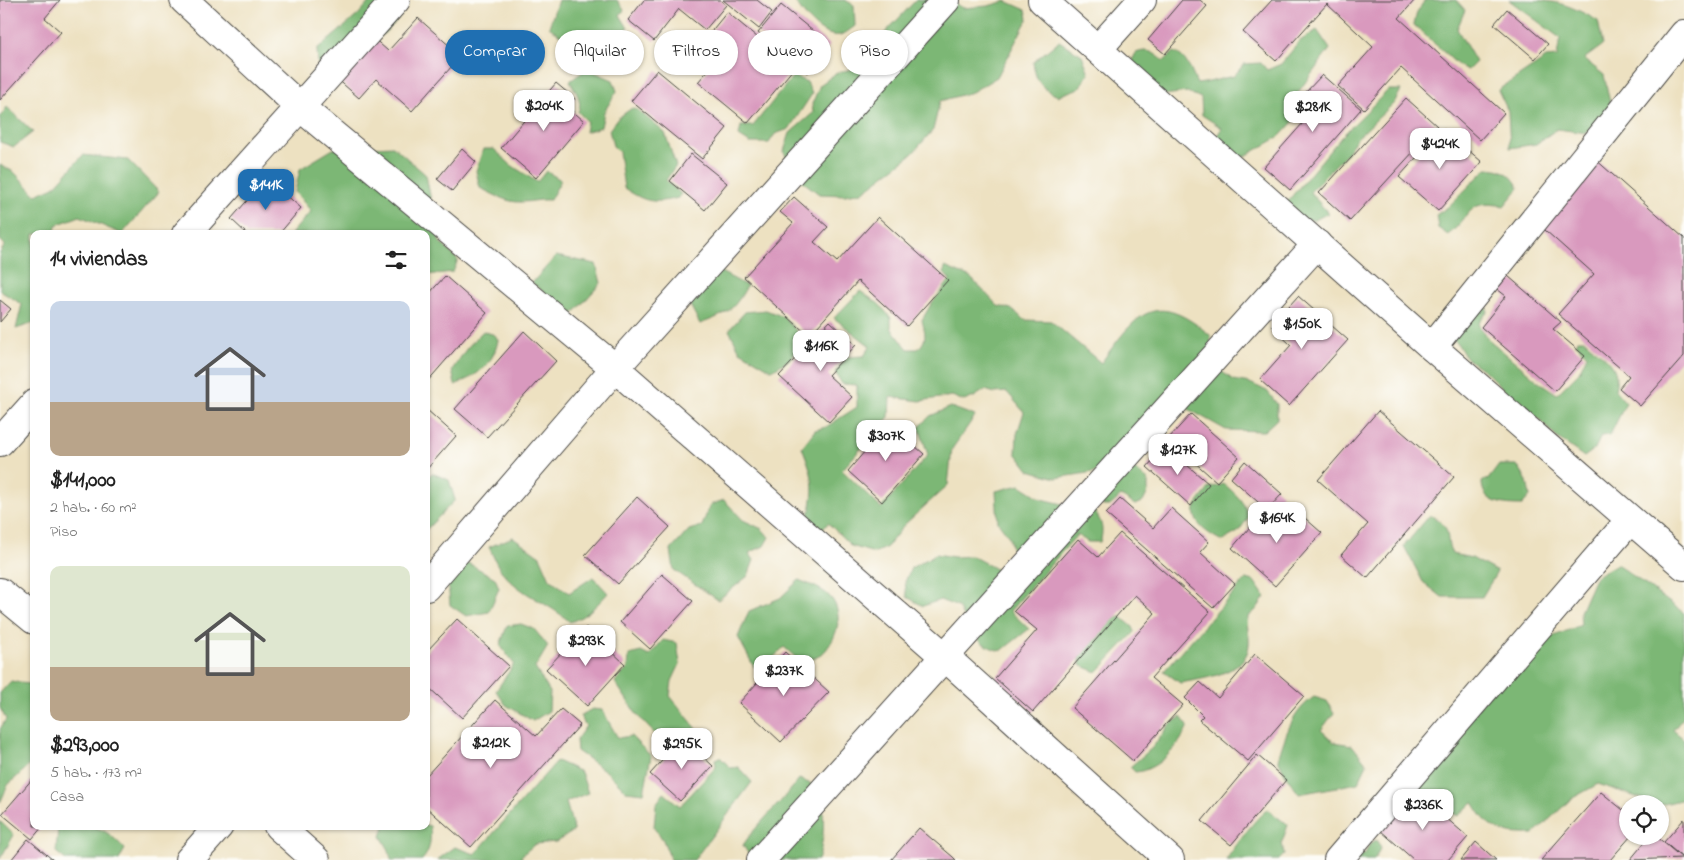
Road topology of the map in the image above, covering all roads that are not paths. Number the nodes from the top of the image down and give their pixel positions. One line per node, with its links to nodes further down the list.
1 (184, 0): 8 (street)
2 (396, 0): 8 (street)
3 (946, 0): 12 (street)
4 (1042, 0): 7 (street)
5 (1142, 0): 7 (street)
6 (1684, 34): 11 (street)
7 (1098, 49): 10 (street)
8 (300, 107): 9 (street); 12 (street)
9 (190, 230)
10 (1317, 244): 11 (street); 20 (street)
11 (1432, 347): 15 (street)
12 (615, 368): 17 (street); 20 (street)
13 (30, 408): 14 (street)
14 (0, 442)
15 (1630, 520): 16 (street); 27 (street)
16 (1684, 566)
17 (430, 582)
18 (0, 592): 19 (street)
19 (30, 617)
20 (944, 656): 25 (street); 26 (street)
21 (215, 830): 23 (street)
22 (282, 830): 24 (street)
23 (189, 860)
24 (316, 860)
25 (761, 860)
26 (1170, 860)
27 (1338, 860)

